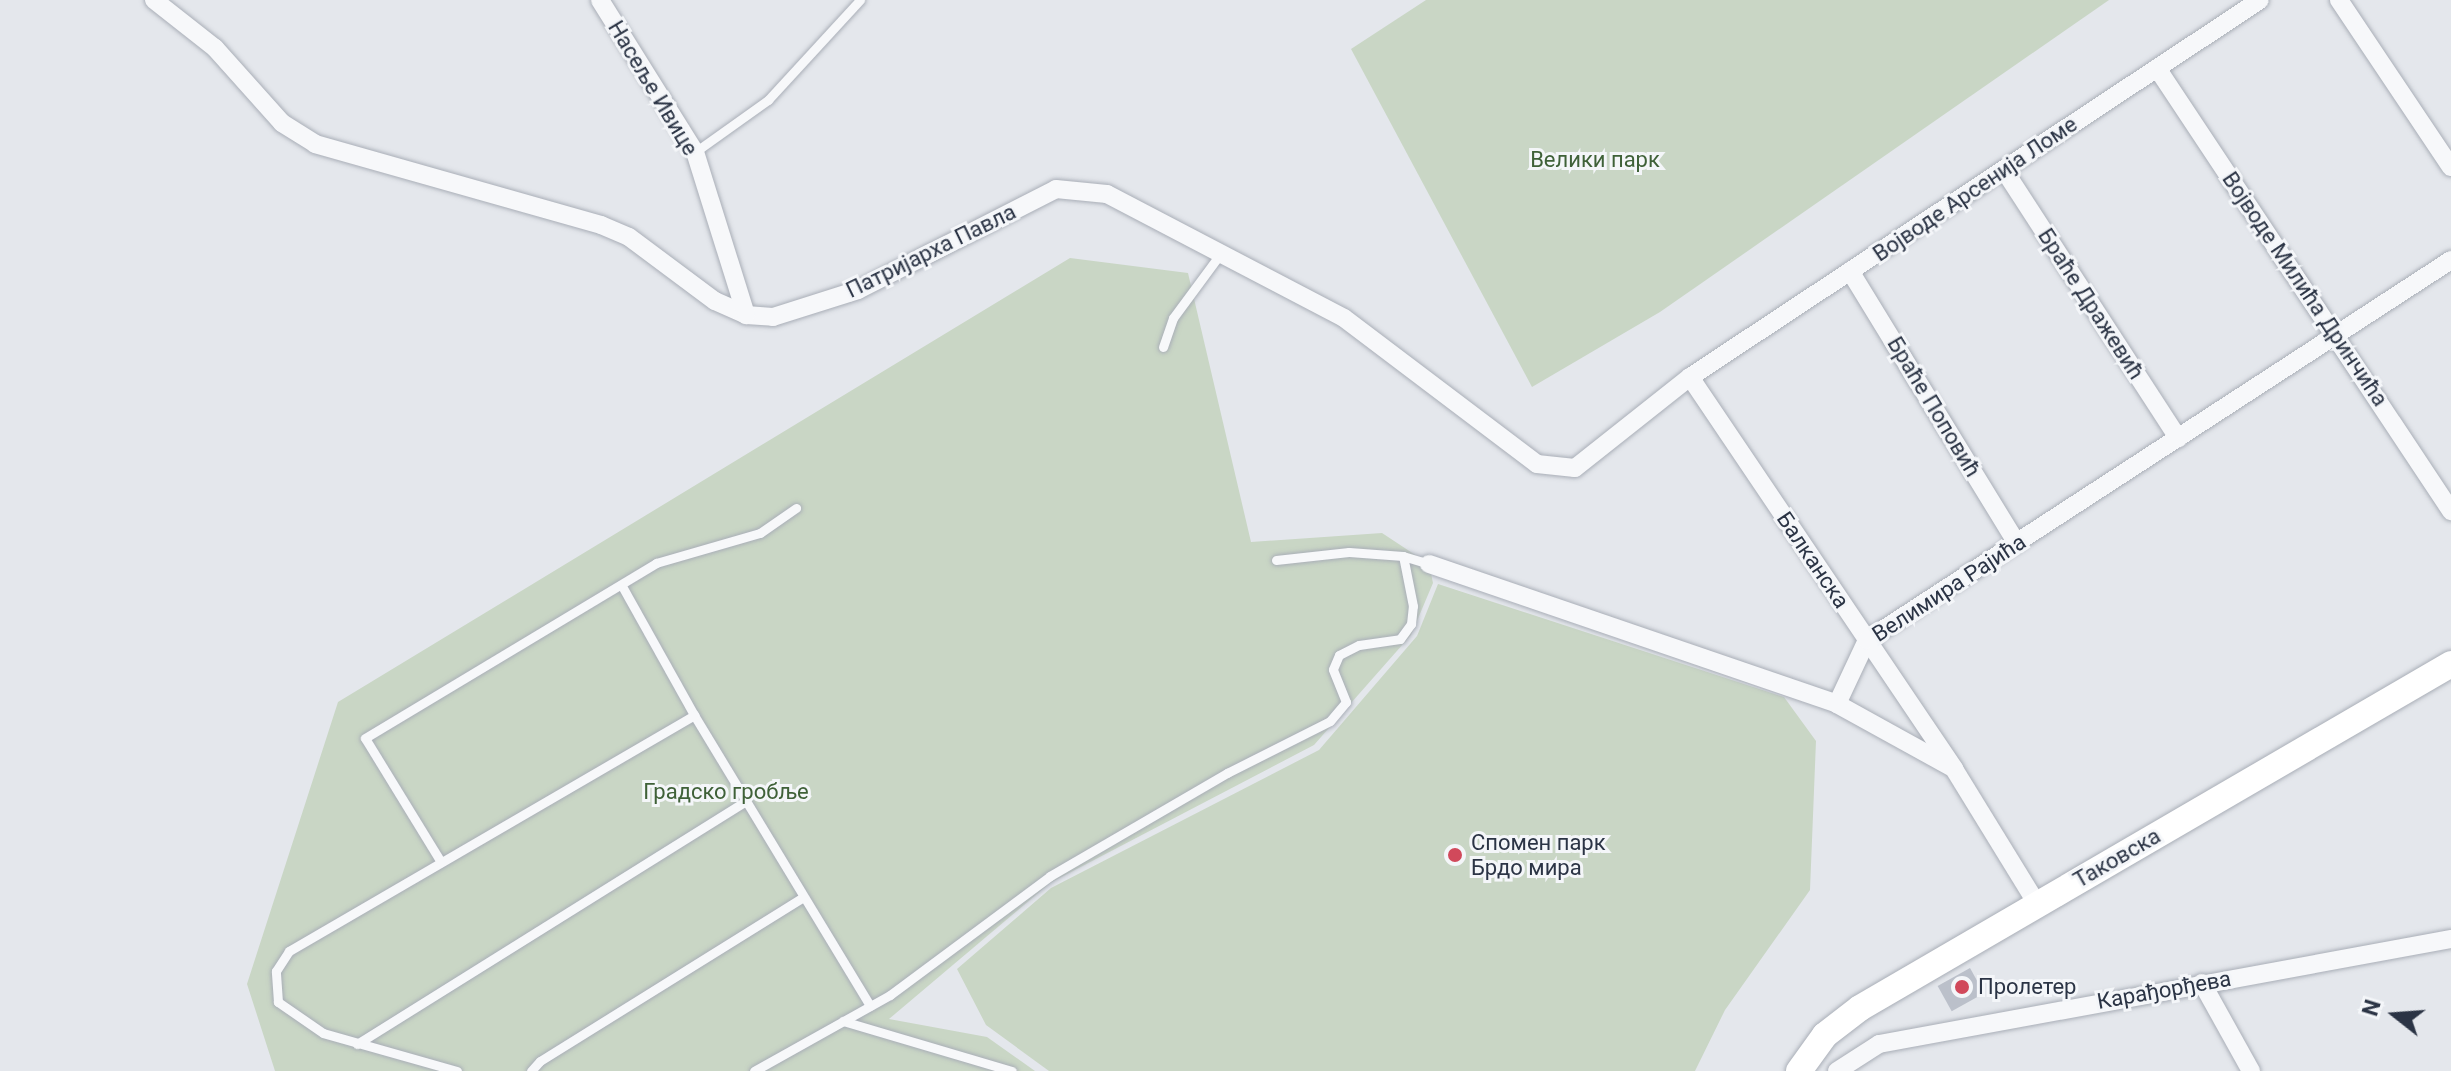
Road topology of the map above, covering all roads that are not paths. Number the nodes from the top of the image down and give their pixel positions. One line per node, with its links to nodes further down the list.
1 (154, 0): 13 (street, Патријарха Павла)
2 (600, 0): 7 (street, Насеље Ивице)
3 (860, 0): 7 (lane)
4 (2260, 0): 6 (street, Војводе Арсенија Ломе)
5 (2339, 0): 8 (street)
6 (2157, 68): 9 (street, Војводе Арсенија Ломе); 14 (street, Војводе Милића Дринчића)
7 (695, 152): 13 (street, Насеље Ивице)
8 (2451, 167)
9 (2004, 170): 12 (street, Војводе Арсенија Ломе); 17 (street, Браће Дражевић)
10 (1221, 253): 13 (street, Патријарха Павла); 15 (lane); 16 (street, Патријарха Павла)
11 (2451, 260): 14 (street, Велимира Рајића)
12 (1850, 271): 16 (street, Војводе Арсенија Ломе); 20 (street, Браће Поповић)
13 (746, 315)
14 (2336, 335): 17 (street, Велимира Рајића); 19 (street, Војводе Милића Дринчића)
15 (1163, 347)
16 (1690, 377): 25 (street, Балканска)
17 (2178, 438): 20 (street, Велимира Рајића)
18 (796, 508): 24 (lane)
19 (2451, 511)
20 (2017, 543): 25 (street, Велимира Рајића)
21 (1403, 556): 22 (lane); 23 (lane); 36 (lane)
22 (1276, 560)
23 (1429, 564): 27 (street)
24 (622, 586): 28 (lane); 31 (lane)
25 (1867, 640): 27 (street, Велимира Рајића); 29 (street, Балканска)
26 (2451, 664): 33 (street, Таковска)
27 (1837, 704): 29 (street)
28 (694, 715): 30 (lane); 31 (lane)
29 (1954, 769): 33 (street, Балканска)
30 (746, 801): 32 (lane); 38 (lane)
31 (441, 862): 38 (lane)
32 (803, 897): 36 (lane); 40 (lane)
33 (2037, 904): 43 (street, Таковска)
34 (2451, 939): 35 (street, Карађорђева)
35 (2202, 983): 44 (street, Карађорђева); 45 (street)
36 (870, 1006): 37 (lane)
37 (843, 1021): 41 (lane); 42 (lane)
38 (357, 1044): 39 (lane)
39 (457, 1071)
40 (531, 1071)
41 (754, 1071)
42 (1012, 1071)
43 (1799, 1071)
44 (1837, 1071)
45 (2251, 1071)

